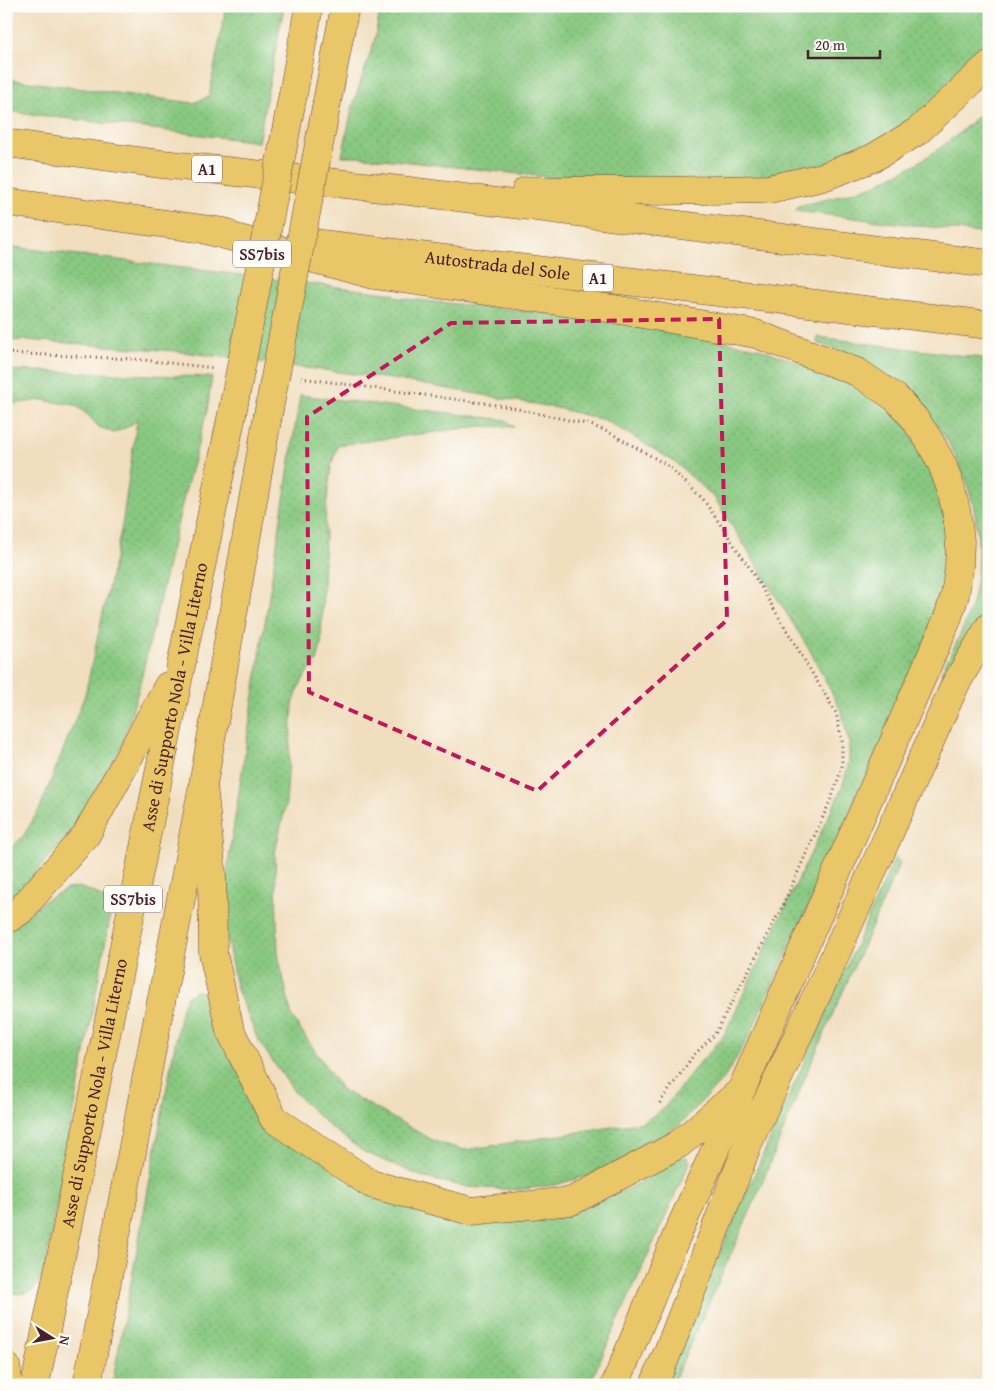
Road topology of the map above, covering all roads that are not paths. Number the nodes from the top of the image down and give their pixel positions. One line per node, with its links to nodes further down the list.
1 (309, 6): 11 (highway, Asse di Supporto Nola - Villa Literno / SS7bis, bridge)
2 (345, 6): 12 (highway, SS7bis, bridge)
3 (989, 65): 5 (highway)
4 (6, 143): 5 (highway, A1)
5 (409, 191): 8 (highway, A1)
6 (6, 202): 7 (highway, Autostrada del Sole / A1)
7 (206, 230): 9 (highway, Autostrada del Sole / A1); 14 (highway)
8 (989, 264)
9 (989, 326)
10 (989, 627): 15 (highway)
11 (181, 660): 13 (highway); 18 (highway, Asse di Supporto Nola - Villa Literno / SS7bis)
12 (202, 785): 14 (highway); 19 (highway, SS7bis)
13 (6, 920)
14 (741, 1091): 20 (highway)
15 (750, 1139): 21 (highway); 22 (highway)
16 (6, 1366): 17 (highway)
17 (8, 1385)
18 (35, 1385)
19 (87, 1385)
20 (615, 1385)
21 (619, 1385)
22 (654, 1385)

